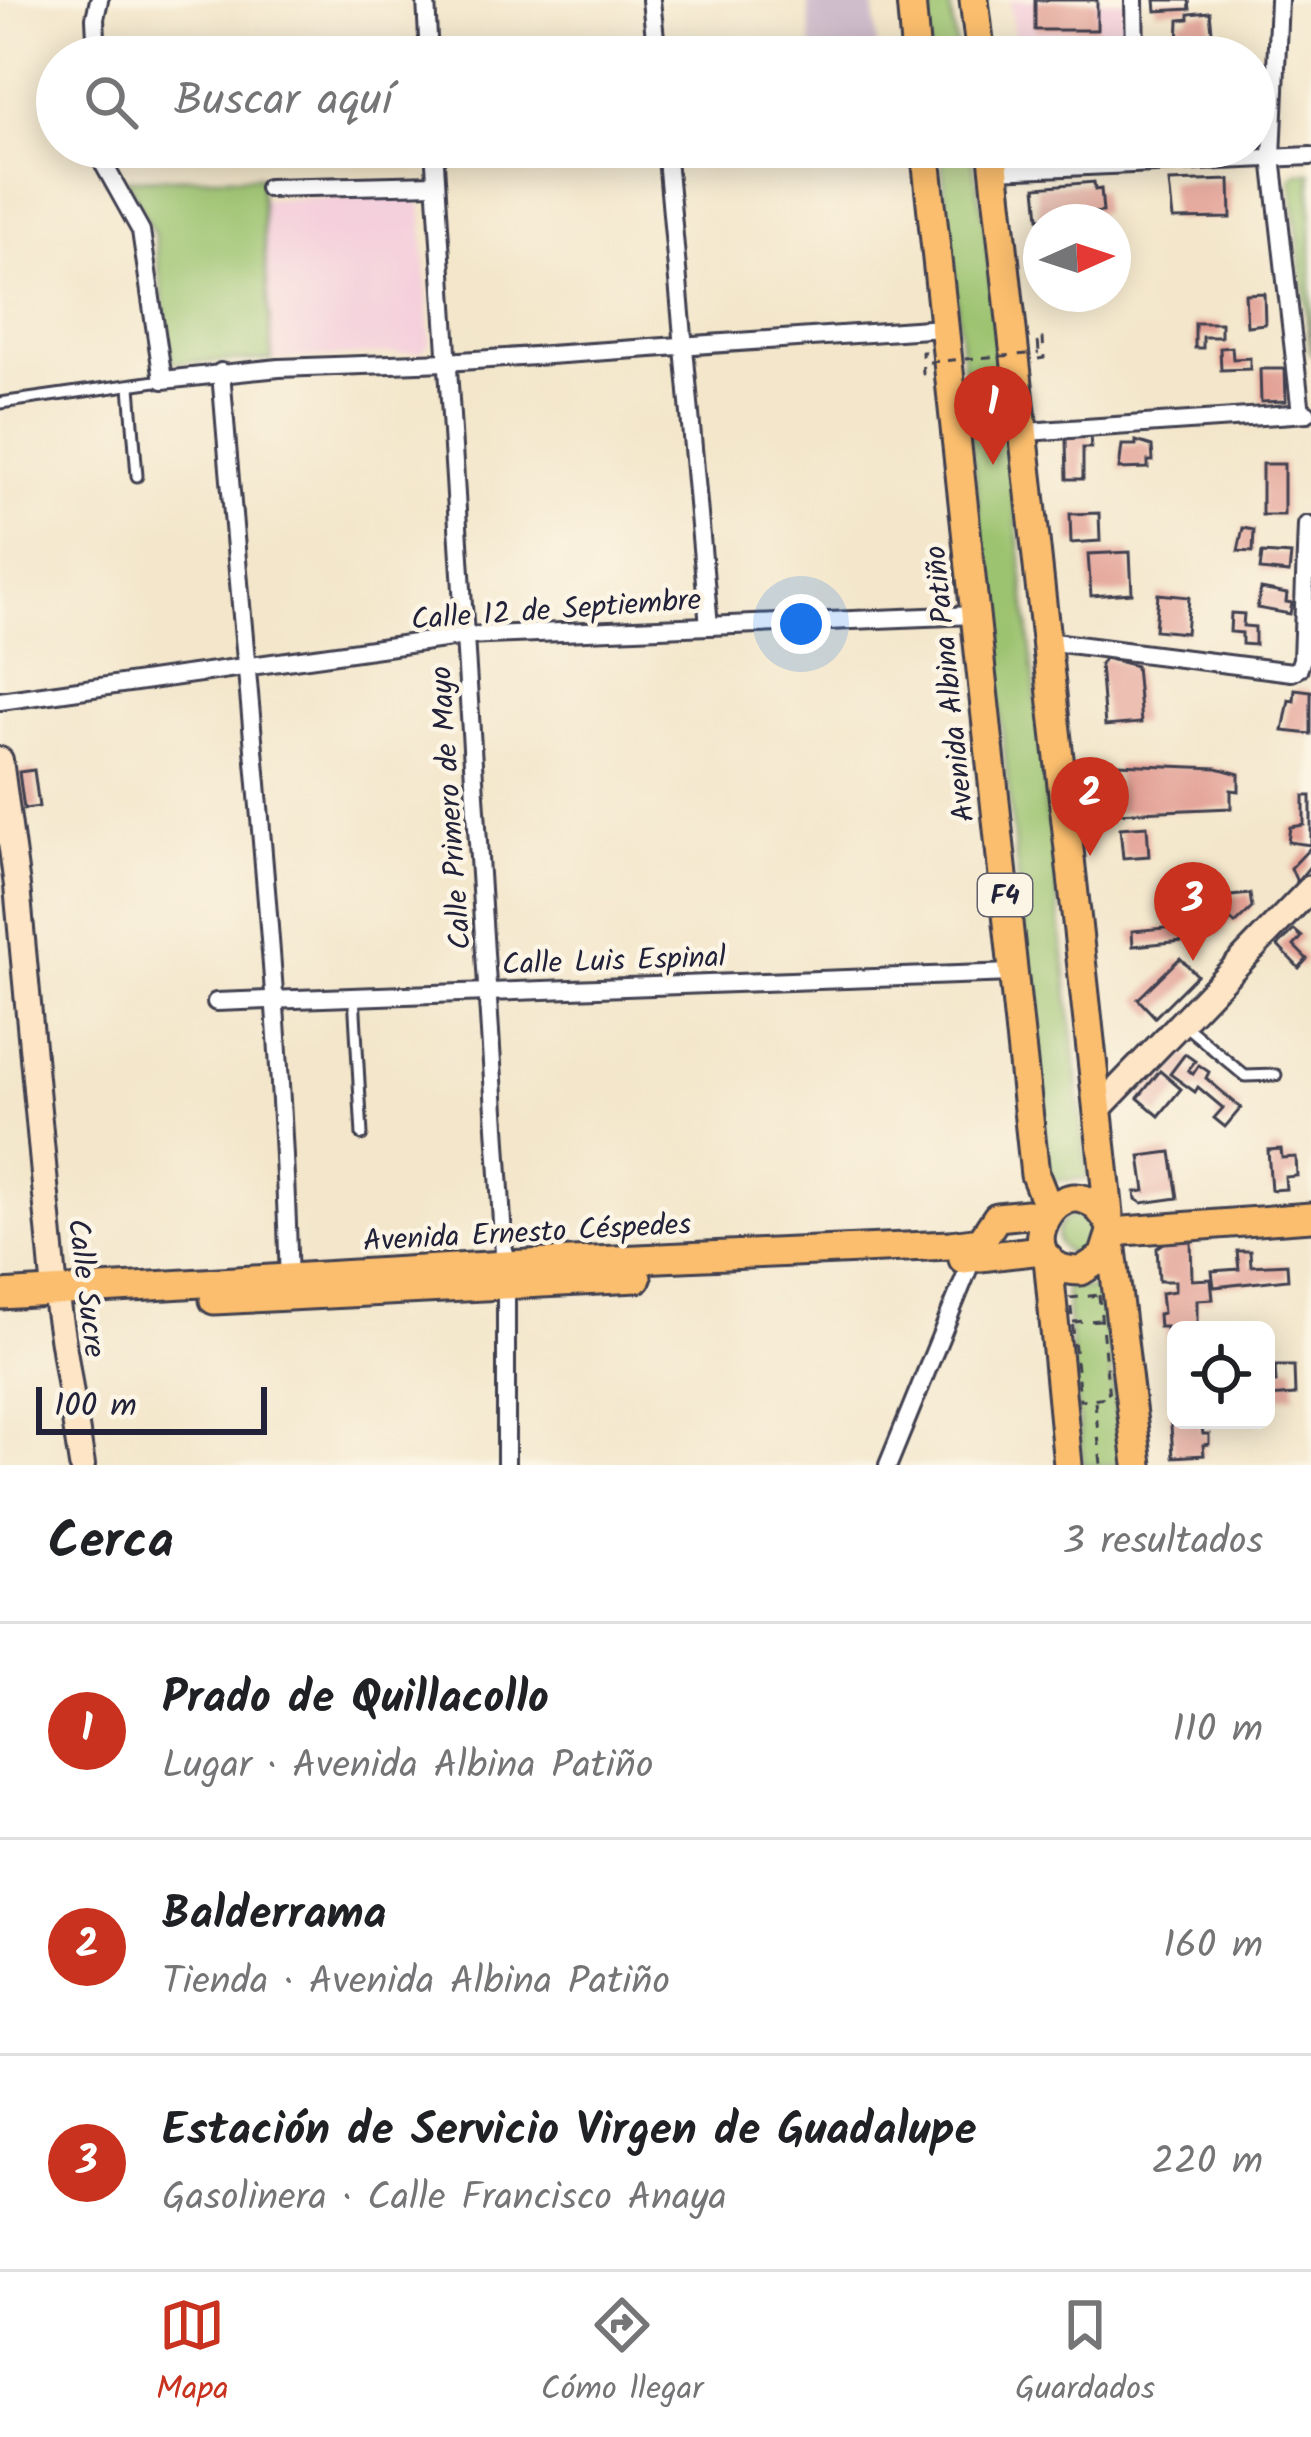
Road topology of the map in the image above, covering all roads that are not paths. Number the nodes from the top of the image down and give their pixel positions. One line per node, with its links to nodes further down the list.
1 (99, 0): 8 (street)
2 (426, 0): 9 (street)
3 (651, 0): 10 (street)
4 (910, 0): 11 (main road)
5 (974, 0): 12 (main road)
6 (1134, 0): 13 (street)
7 (1279, 0): 14 (street)
8 (96, 36)
9 (428, 36)
10 (655, 36)
11 (914, 36)
12 (978, 36)
13 (1135, 36)
14 (1275, 90)
15 (1311, 156): 16 (street)
16 (1275, 157)
17 (105, 168): 29 (street)
18 (435, 168): 23 (street, Calle Primero de Mayo)
19 (668, 168): 26 (street)
20 (927, 168): 25 (main road, Avenida Albina Patiño / F4)
21 (995, 168): 33 (main road, F4)
22 (1273, 168): 32 (street)
23 (436, 184): 24 (street); 27 (street, Calle Primero de Mayo)
24 (268, 188)
25 (943, 328): 26 (street); 36 (main road, Avenida Albina Patiño / F4)
26 (686, 346): 27 (street); 37 (street)
27 (446, 362): 28 (street); 38 (street, Calle Primero de Mayo)
28 (220, 372): 29 (street); 40 (street)
29 (163, 380): 30 (lane)
30 (130, 386): 31 (lane); 34 (lane)
31 (0, 404)
32 (1306, 413): 33 (street)
33 (1026, 432): 39 (main road, F4)
34 (137, 476)
35 (1307, 525): 39 (street)
36 (974, 615): 37 (street, Calle 12 de Septiembre); 44 (main road, Avenida Albina Patiño / F4)
37 (709, 626): 38 (street, Calle 12 de Septiembre)
38 (465, 636): 40 (street, Calle 12 de Septiembre); 45 (street, Calle Primero de Mayo)
39 (1046, 641): 51 (main road, F4)
40 (244, 667): 41 (street, Calle 12 de Septiembre); 47 (street)
41 (0, 700)
42 (0, 760): 61 (main road, Calle Sucre)
43 (1311, 888): 49 (main road)
44 (1013, 973): 45 (street, Calle Luis Espinal); 53 (main road, Avenida Albina Patiño / F4)
45 (489, 991): 46 (street, Calle Luis Espinal); 58 (street, Calle Primero de Mayo)
46 (354, 995): 47 (street, Calle Luis Espinal); 52 (lane)
47 (278, 999): 48 (street, Calle Luis Espinal); 59 (street)
48 (216, 1002)
49 (1181, 1023): 50 (lane); 51 (main road)
50 (1276, 1076)
51 (1099, 1109): 55 (main road, F4)
52 (362, 1135)
53 (1046, 1215): 55 (main road); 56 (main road, Avenida Ernesto Céspedes); 57 (main road, F4)
54 (1311, 1217): 55 (main road)
55 (1110, 1232): 57 (main road); 67 (main road, F4)
56 (977, 1250): 57 (main road, Avenida Ernesto Céspedes); 58 (main road, Avenida Ernesto Céspedes); 65 (street)
57 (1045, 1254): 66 (main road, F4)
58 (506, 1275): 59 (main road, Avenida Ernesto Céspedes); 64 (street, Calle Primero de Mayo)
59 (289, 1286): 61 (main road, Avenida Ernesto Céspedes)
60 (0, 1295): 61 (main road, Avenida Ernesto Céspedes)
61 (56, 1301): 62 (main road, Avenida Ernesto Céspedes); 63 (main road, Calle Sucre)
62 (0, 1312)
63 (82, 1465)
64 (506, 1465)
65 (888, 1465)
66 (1068, 1465)
67 (1138, 1465)

